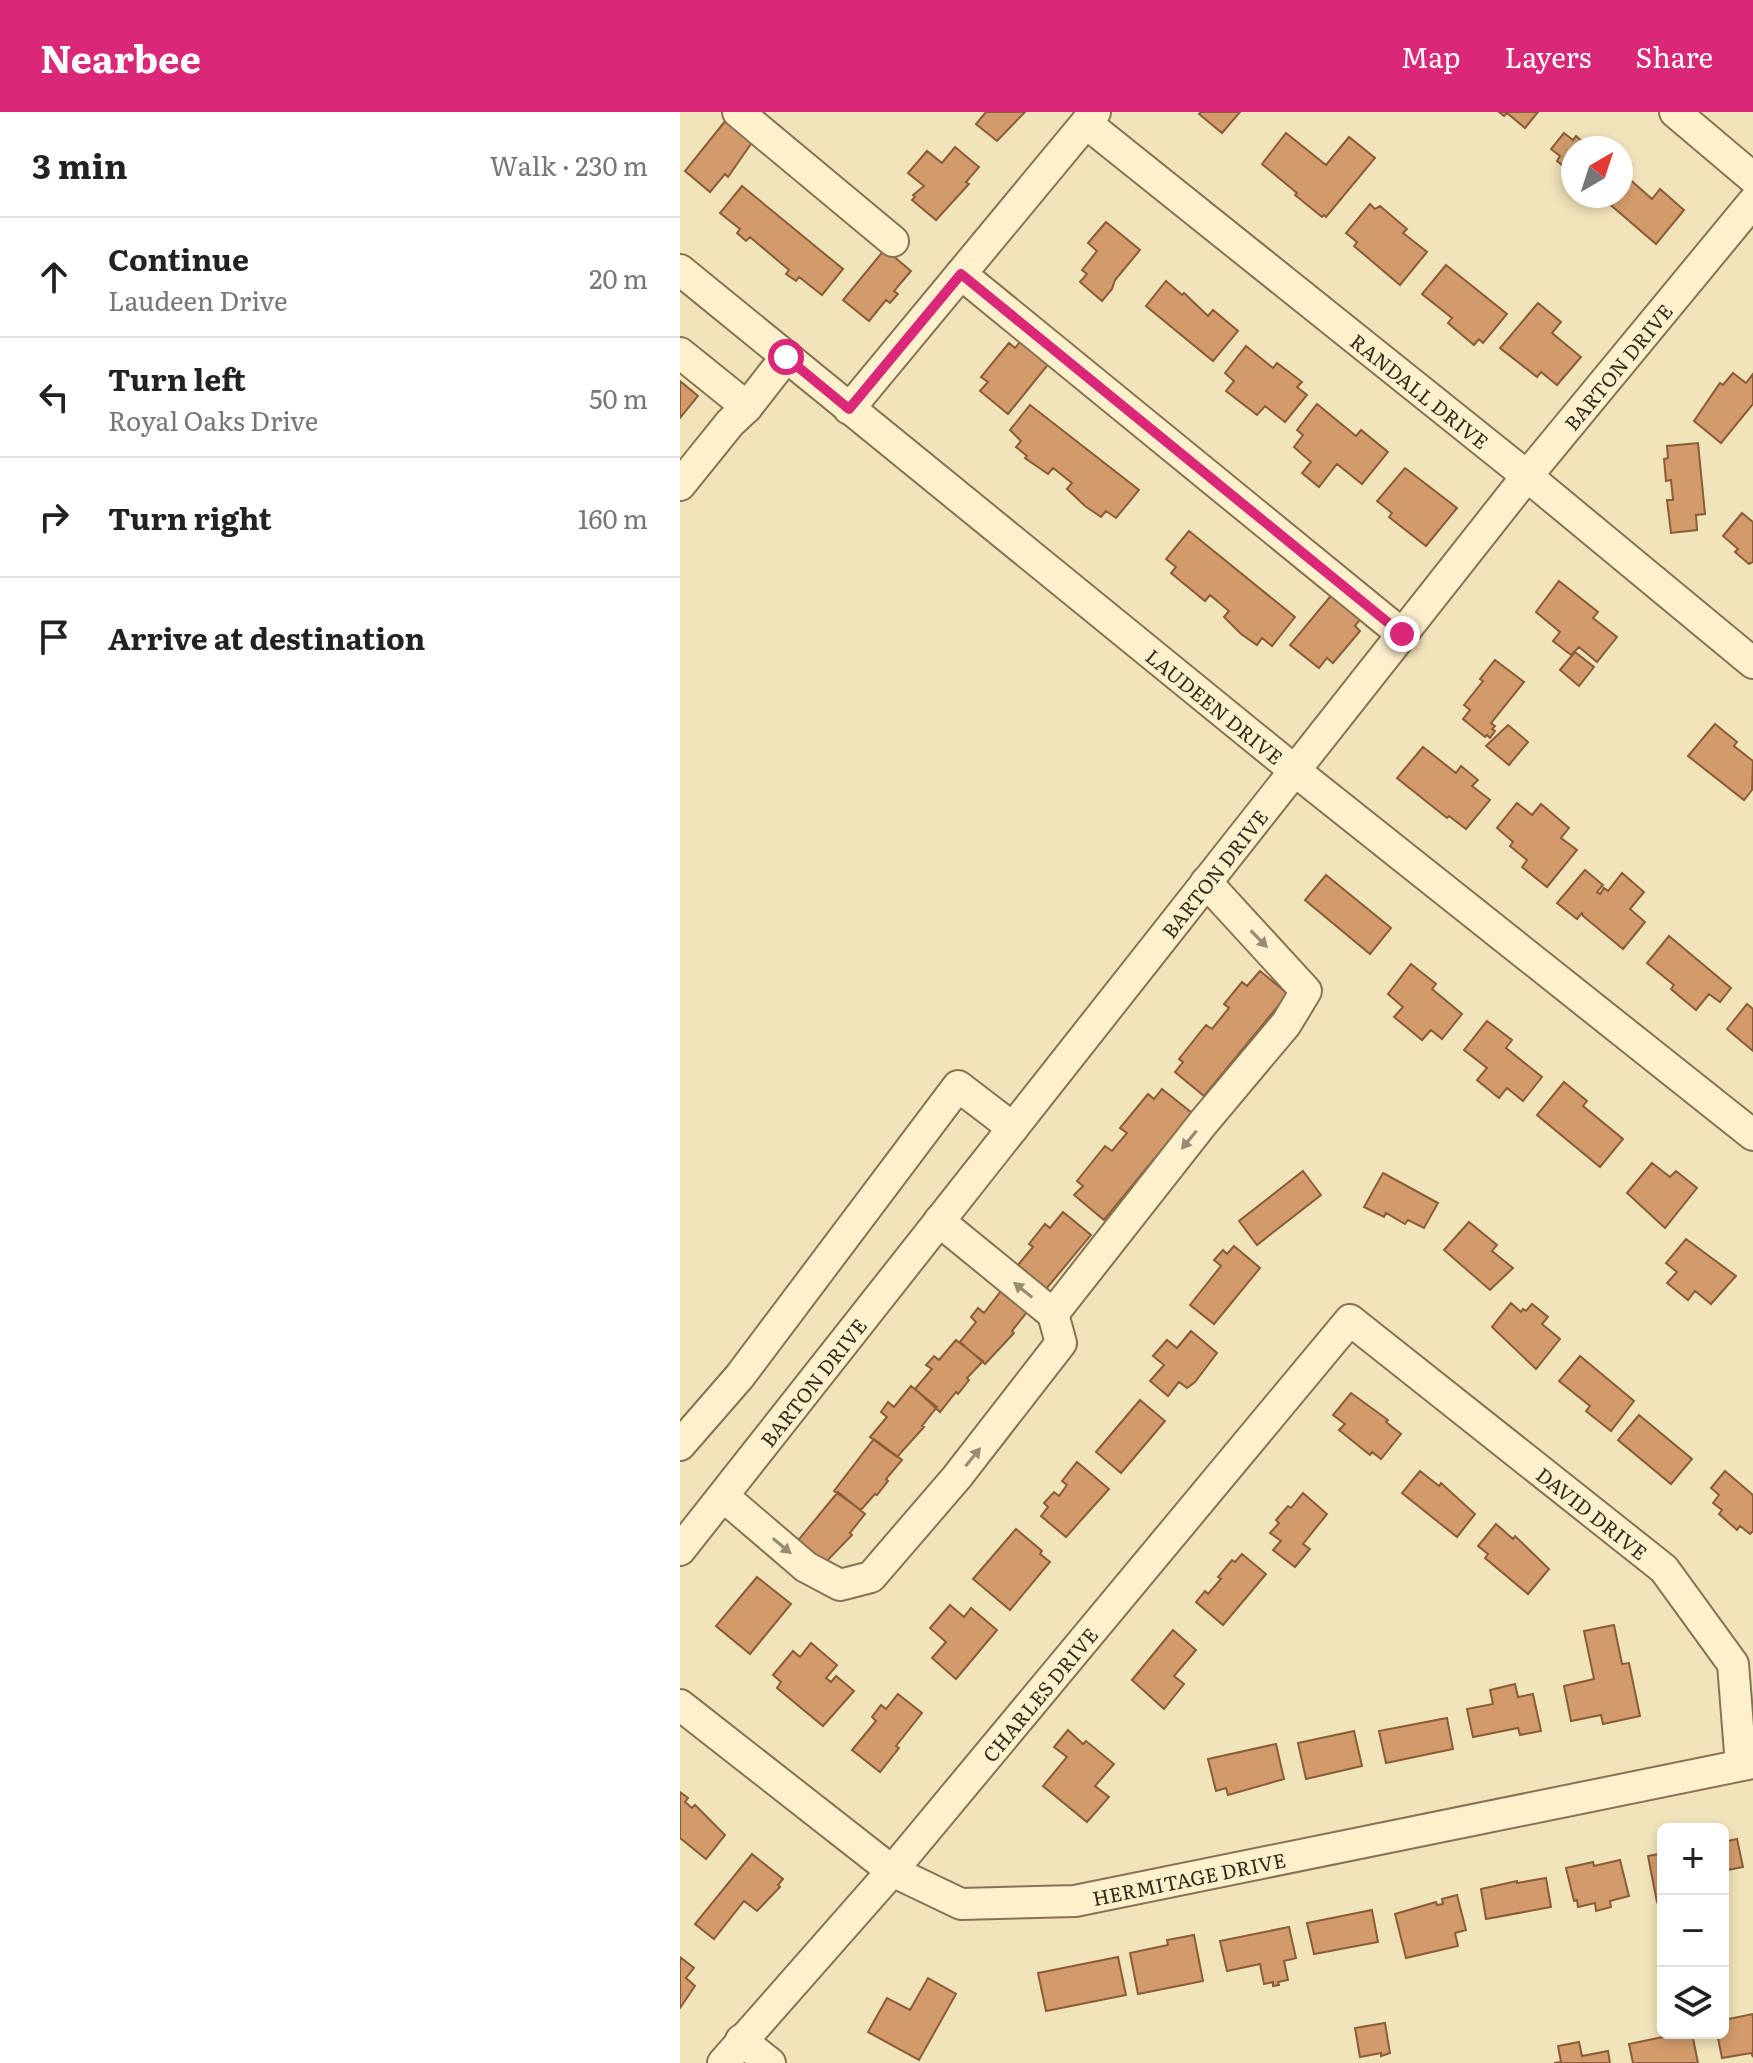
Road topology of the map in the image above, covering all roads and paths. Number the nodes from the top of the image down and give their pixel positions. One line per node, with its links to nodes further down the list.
1 (738, 112): 6 (street)
2 (1675, 112): 4 (street)
3 (1090, 117): 8 (street); 13 (street, RANDALL DRIVE)
4 (1753, 178)
5 (1753, 202): 13 (street, BARTON DRIVE)
6 (893, 241)
7 (680, 270): 10 (street, LAUDEEN DRIVE)
8 (961, 274): 12 (street); 15 (street)
9 (680, 353): 11 (street)
10 (786, 357): 11 (street); 12 (street, LAUDEEN DRIVE)
11 (747, 407): 14 (street)
12 (849, 409): 17 (street, LAUDEEN DRIVE)
13 (1527, 476): 15 (street, BARTON DRIVE); 16 (street, RANDALL DRIVE)
14 (680, 485)
15 (1402, 634): 17 (street, BARTON DRIVE)
16 (1753, 663)
17 (1294, 770): 18 (street, BARTON DRIVE); 20 (street, LAUDEEN DRIVE)
18 (1206, 882): 19 (street, BARTON DRIVE); 22 (street, one-way to 22)
19 (1013, 1128): 21 (street, BARTON DRIVE); 24 (street)
20 (1753, 1135)
21 (939, 1221): 22 (street, one-way to 21); 25 (street, BARTON DRIVE)
22 (1053, 1314): 25 (street, one-way to 22)
23 (1350, 1320): 28 (street, DAVID DRIVE); 29 (street, CHARLES DRIVE)
24 (680, 1445)
25 (723, 1496): 26 (street, BARTON DRIVE)
26 (680, 1550)
27 (680, 1705): 29 (street, HERMITAGE DRIVE)
28 (1747, 1764): 29 (street, HERMITAGE DRIVE)
29 (892, 1871): 30 (street, CHARLES DRIVE)
30 (732, 2052): 31 (street)
31 (770, 2063)

